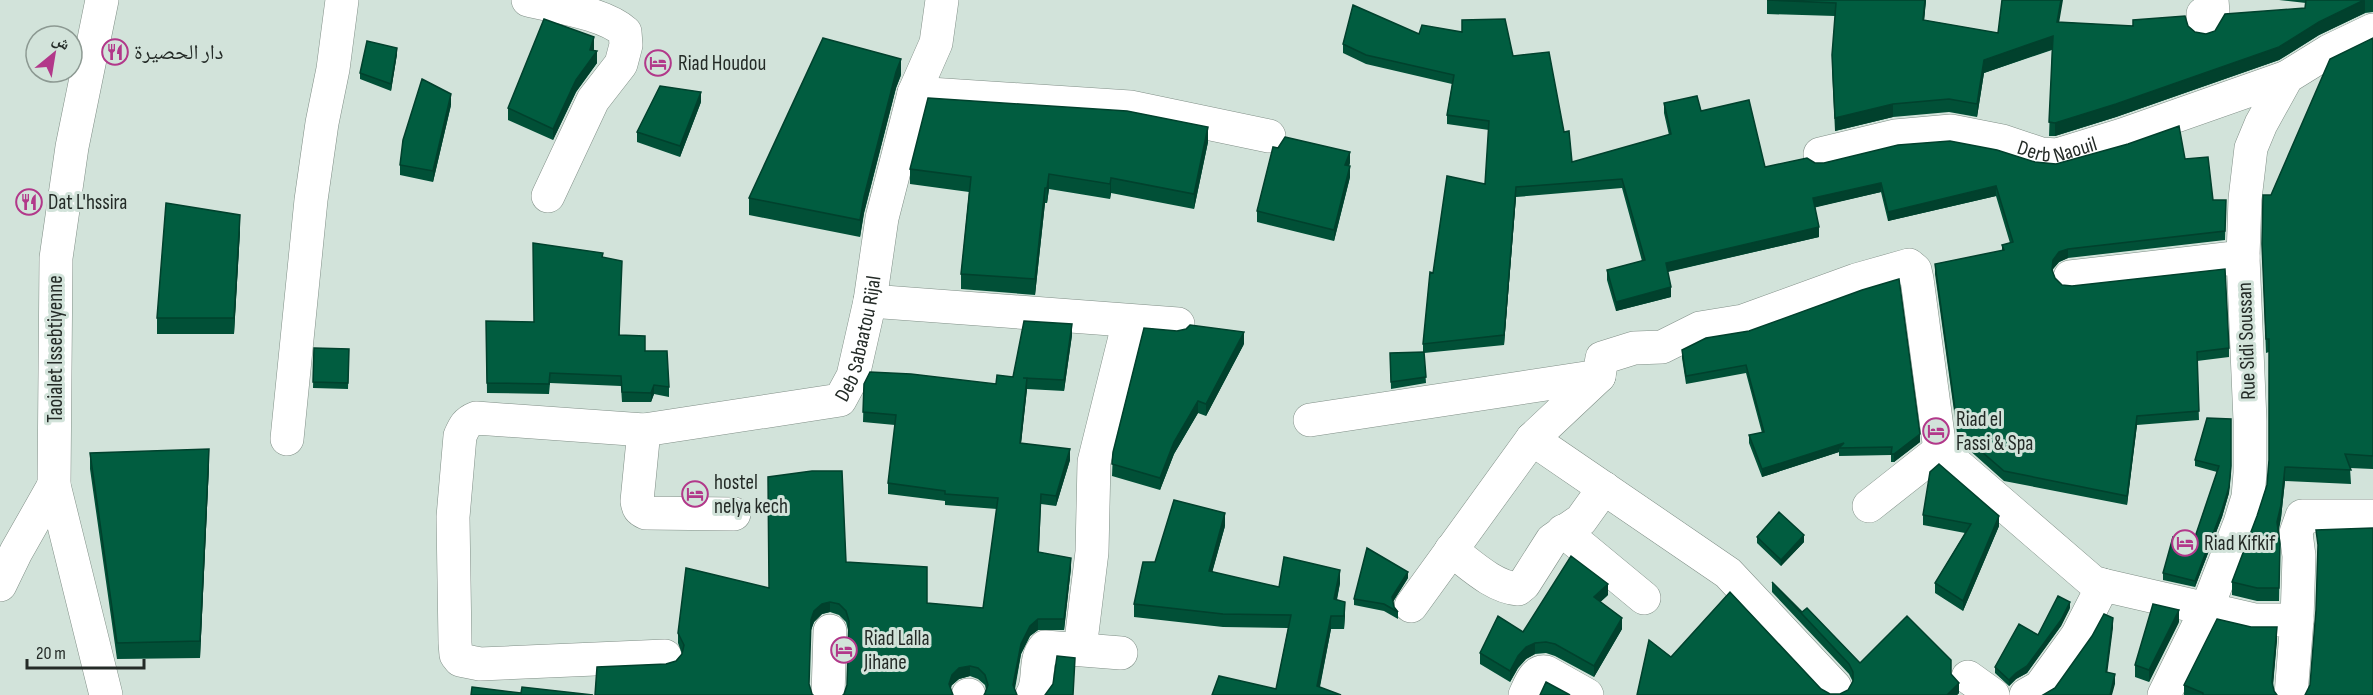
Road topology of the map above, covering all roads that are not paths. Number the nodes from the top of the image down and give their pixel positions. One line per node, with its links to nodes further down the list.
1 (102, 0): 22 (street, Taoialet Issebtiyenne)
2 (342, 0): 19 (street)
3 (528, 0): 10 (street)
4 (942, 0): 7 (street, Deb Sabaatou Rijal)
5 (2373, 30): 6 (street, Rue Sidi Soussan)
6 (2287, 77): 9 (street, Derb Naouil); 11 (street, Rue Sidi Soussan)
7 (914, 93): 8 (street); 13 (street, Deb Sabaatou Rijal)
8 (1269, 136)
9 (1820, 154)
10 (548, 196)
11 (2243, 257): 12 (street); 33 (street, Rue Sidi Soussan)
12 (2070, 277)
13 (870, 301): 14 (street); 18 (street, Deb Sabaatou Rijal)
14 (1129, 321): 15 (street); 36 (street)
15 (1178, 324)
16 (1599, 376): 17 (street); 20 (street); 21 (street)
17 (1310, 420)
18 (644, 430): 25 (street); 38 (street, Deb Sabaatou Rijal)
19 (287, 438)
20 (1532, 439): 23 (street); 28 (street)
21 (1940, 450): 24 (street); 30 (street)
22 (54, 486): 29 (street); 40 (street, Taoialet Issebtiyenne)
23 (1604, 488): 27 (street); 39 (street)
24 (1869, 506)
25 (734, 514)
26 (2373, 516): 34 (street)
27 (1563, 531): 28 (street); 31 (street)
28 (1451, 550): 32 (street)
29 (0, 585)
30 (2103, 585): 33 (street); 45 (street)
31 (1644, 598)
32 (1411, 606)
33 (2207, 608): 34 (street); 46 (street, Rue Sidi Soussan)
34 (2298, 620): 47 (street)
35 (830, 631): 41 (street)
36 (1080, 649): 37 (street); 42 (street)
37 (1121, 653)
38 (665, 656)
39 (1835, 687)
40 (106, 695)
41 (828, 695)
42 (1032, 695)
43 (1525, 695): 44 (street)
44 (1587, 695)
45 (2026, 695)
46 (2164, 695)
47 (2291, 695)

